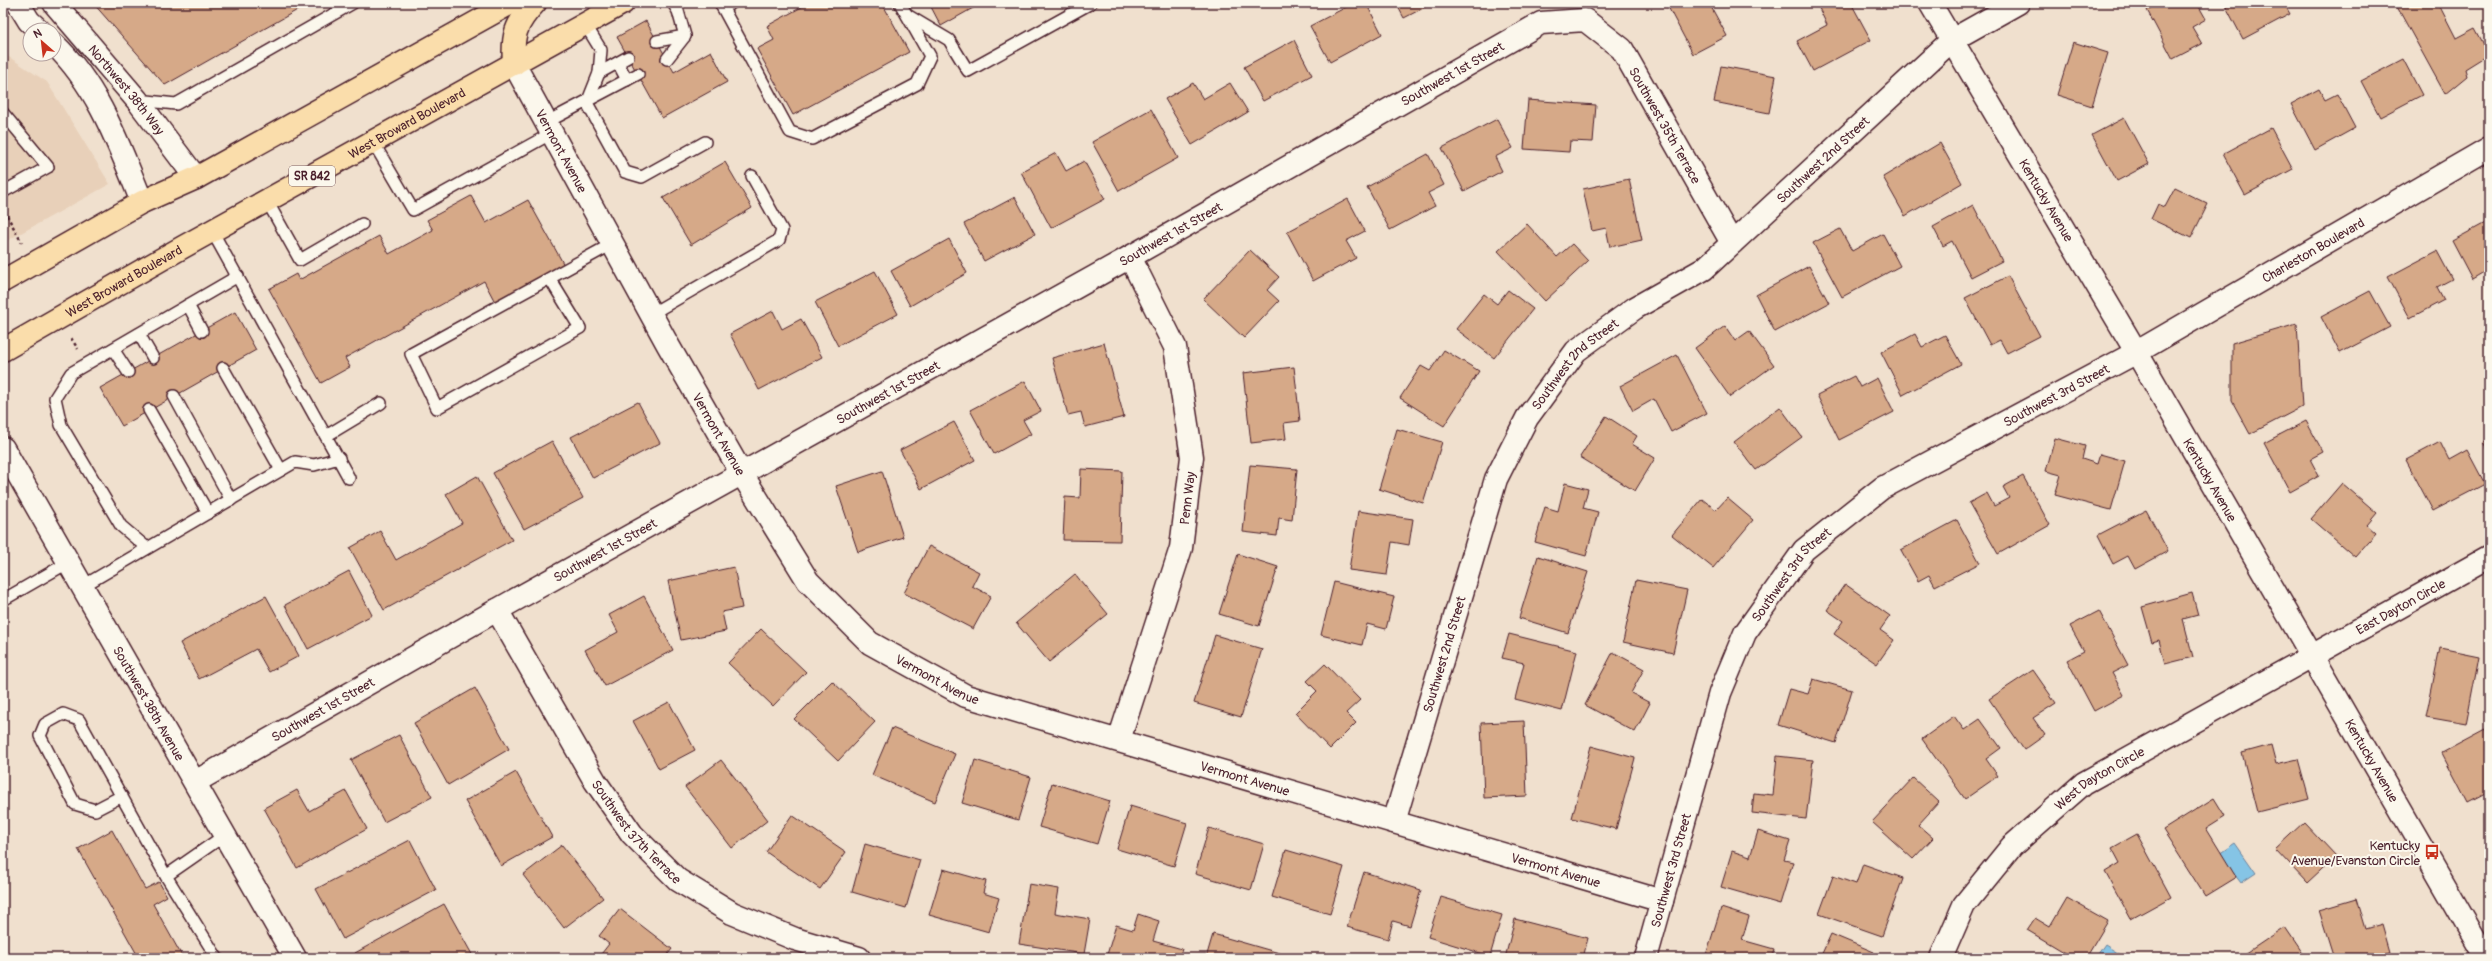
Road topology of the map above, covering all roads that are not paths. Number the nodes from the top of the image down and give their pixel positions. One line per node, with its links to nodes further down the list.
1 (18, 3): 15 (street)
2 (54, 3): 28 (street, Northwest 38th Way)
3 (353, 3): 28 (lane)
4 (535, 3): 24 (main road)
5 (623, 3): 16 (main road, West Broward Boulevard / SR 842)
6 (673, 3): 17 (lane)
7 (900, 3): 13 (lane)
8 (1091, 3): 13 (lane)
9 (1930, 3): 18 (street, Kentucky Avenue)
10 (2018, 3): 18 (street, Southwest 2nd Street)
11 (725, 5): 13 (lane)
12 (499, 6): 36 (main road)
13 (907, 14)
14 (1585, 20): 42 (street, Southwest 35th Terrace); 44 (street, Southwest 1st Street)
15 (30, 22)
16 (586, 24): 24 (main road, West Broward Boulevard / SR 842); 25 (lane)
17 (685, 36): 19 (lane); 22 (lane)
18 (1952, 40): 42 (street, Southwest 2nd Street); 54 (street, Kentucky Avenue)
19 (657, 41)
20 (62, 52): 39 (street, Northwest 38th Way)
21 (628, 57): 23 (lane)
22 (667, 58)
23 (618, 63): 25 (lane); 27 (lane)
24 (514, 64): 31 (street, Vermont Avenue); 32 (main road, West Broward Boulevard / SR 842)
25 (598, 73): 29 (lane)
26 (638, 74): 27 (lane)
27 (627, 80): 29 (lane)
28 (137, 100): 36 (street, Northwest 38th Way)
29 (587, 103): 31 (lane); 33 (lane)
30 (3, 113): 37 (lane)
31 (550, 128): 32 (lane); 43 (street, Vermont Avenue)
32 (373, 142): 38 (main road, West Broward Boulevard / SR 842)
33 (705, 142)
34 (2489, 148): 54 (street, Charleston Boulevard)
35 (752, 176): 49 (lane)
36 (196, 178): 39 (main road)
37 (3, 192)
38 (267, 201): 40 (lane); 41 (main road, West Broward Boulevard / SR 842)
39 (142, 202): 47 (main road)
40 (362, 224)
41 (212, 231): 45 (lane); 53 (main road, West Broward Boulevard / SR 842)
42 (1732, 243): 79 (street, Southwest 2nd Street)
43 (612, 244): 46 (lane); 49 (street, Vermont Avenue)
44 (1130, 257): 65 (street, Southwest 1st Street); 76 (street, Penn Way)
45 (238, 276): 48 (lane); 61 (lane)
46 (550, 279): 46 (lane)
47 (3, 281)
48 (188, 305): 50 (lane); 51 (lane)
49 (651, 314): 65 (street, Vermont Avenue)
50 (202, 330)
51 (139, 334): 52 (lane); 55 (lane)
52 (113, 349): 57 (lane); 69 (lane)
53 (3, 350)
54 (2136, 352): 75 (street, Kentucky Avenue); 82 (street, Southwest 3rd Street)
55 (153, 358)
56 (223, 368): 64 (lane)
57 (128, 372)
58 (174, 396): 67 (lane)
59 (381, 403): 61 (lane)
60 (149, 410): 68 (lane)
61 (326, 436): 63 (lane)
62 (3, 448): 71 (street, Southwest 38th Avenue)
63 (339, 458): 64 (lane); 66 (lane)
64 (281, 470): 67 (lane)
65 (742, 474): 74 (street, Southwest 1st Street); 76 (street, Vermont Avenue)
66 (349, 478)
67 (230, 500): 68 (lane)
68 (208, 513): 69 (lane)
69 (147, 548): 72 (lane)
70 (2489, 557): 75 (street, East Dayton Circle)
71 (69, 562): 72 (street, Southwest 38th Avenue); 73 (lane)
72 (83, 586): 77 (street, Southwest 38th Avenue)
73 (3, 600)
74 (497, 610): 77 (street, Southwest 1st Street); 85 (street, Southwest 37th Terrace)
75 (2313, 657): 87 (street, West Dayton Circle); 88 (street, Kentucky Avenue)
76 (1119, 740): 79 (street, Vermont Avenue)
77 (195, 782): 80 (street, Southwest 38th Avenue)
78 (122, 796): 78 (lane); 81 (lane)
79 (1394, 822): 82 (street, Vermont Avenue)
80 (225, 835): 81 (lane); 84 (street, Southwest 38th Avenue)
81 (166, 876): 83 (lane)
82 (1662, 901): 86 (street, Southwest 3rd Street)
83 (217, 958)
84 (295, 958)
85 (859, 958)
86 (1646, 958)
87 (1941, 958)
88 (2486, 958)

